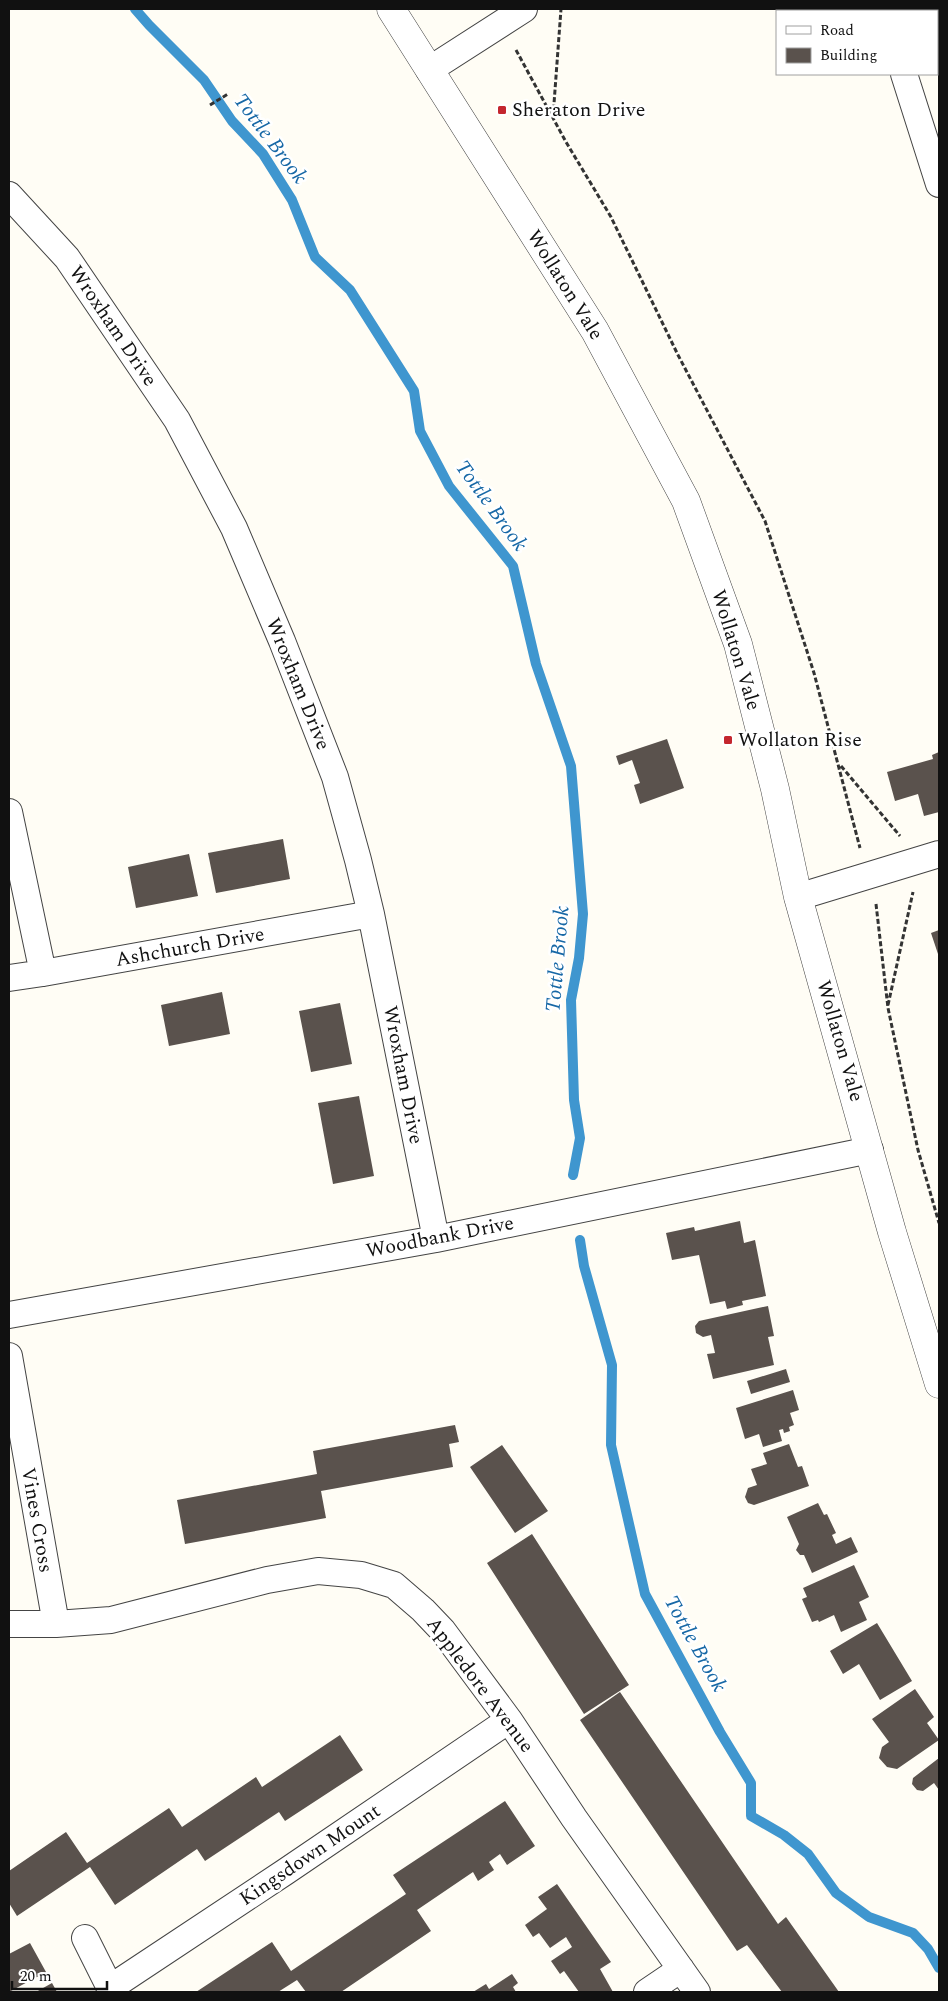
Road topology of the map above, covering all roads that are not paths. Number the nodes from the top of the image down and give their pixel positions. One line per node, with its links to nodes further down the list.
1 (391, 9): 3 (street, Wollaton Vale)
2 (524, 9): 3 (street)
3 (429, 70): 9 (street, Wollaton Vale)
4 (904, 75): 5 (street)
5 (939, 184)
6 (9, 195): 10 (street, Wroxham Drive)
7 (9, 812): 11 (street)
8 (939, 854): 9 (street)
9 (798, 897): 13 (street, Wollaton Vale)
10 (371, 914): 11 (street, Ashchurch Drive); 14 (street, Wroxham Drive)
11 (43, 973): 12 (street, Ashchurch Drive)
12 (9, 978)
13 (870, 1150): 14 (street, Woodbank Drive); 17 (street, Wollaton Vale)
14 (436, 1239): 15 (street, Woodbank Drive)
15 (9, 1315)
16 (9, 1356): 19 (street, Vines Cross)
17 (939, 1384)
18 (9, 1624): 19 (street, Appledore Avenue)
19 (56, 1624): 20 (street, Appledore Avenue)
20 (509, 1720): 22 (street, Appledore Avenue); 23 (street, Kingsdown Mount)
21 (84, 1938): 23 (street, Kingsdown Mount)
22 (680, 1969): 24 (street); 25 (street, Appledore Avenue)
23 (111, 1990)
24 (647, 1992)
25 (697, 1992)

